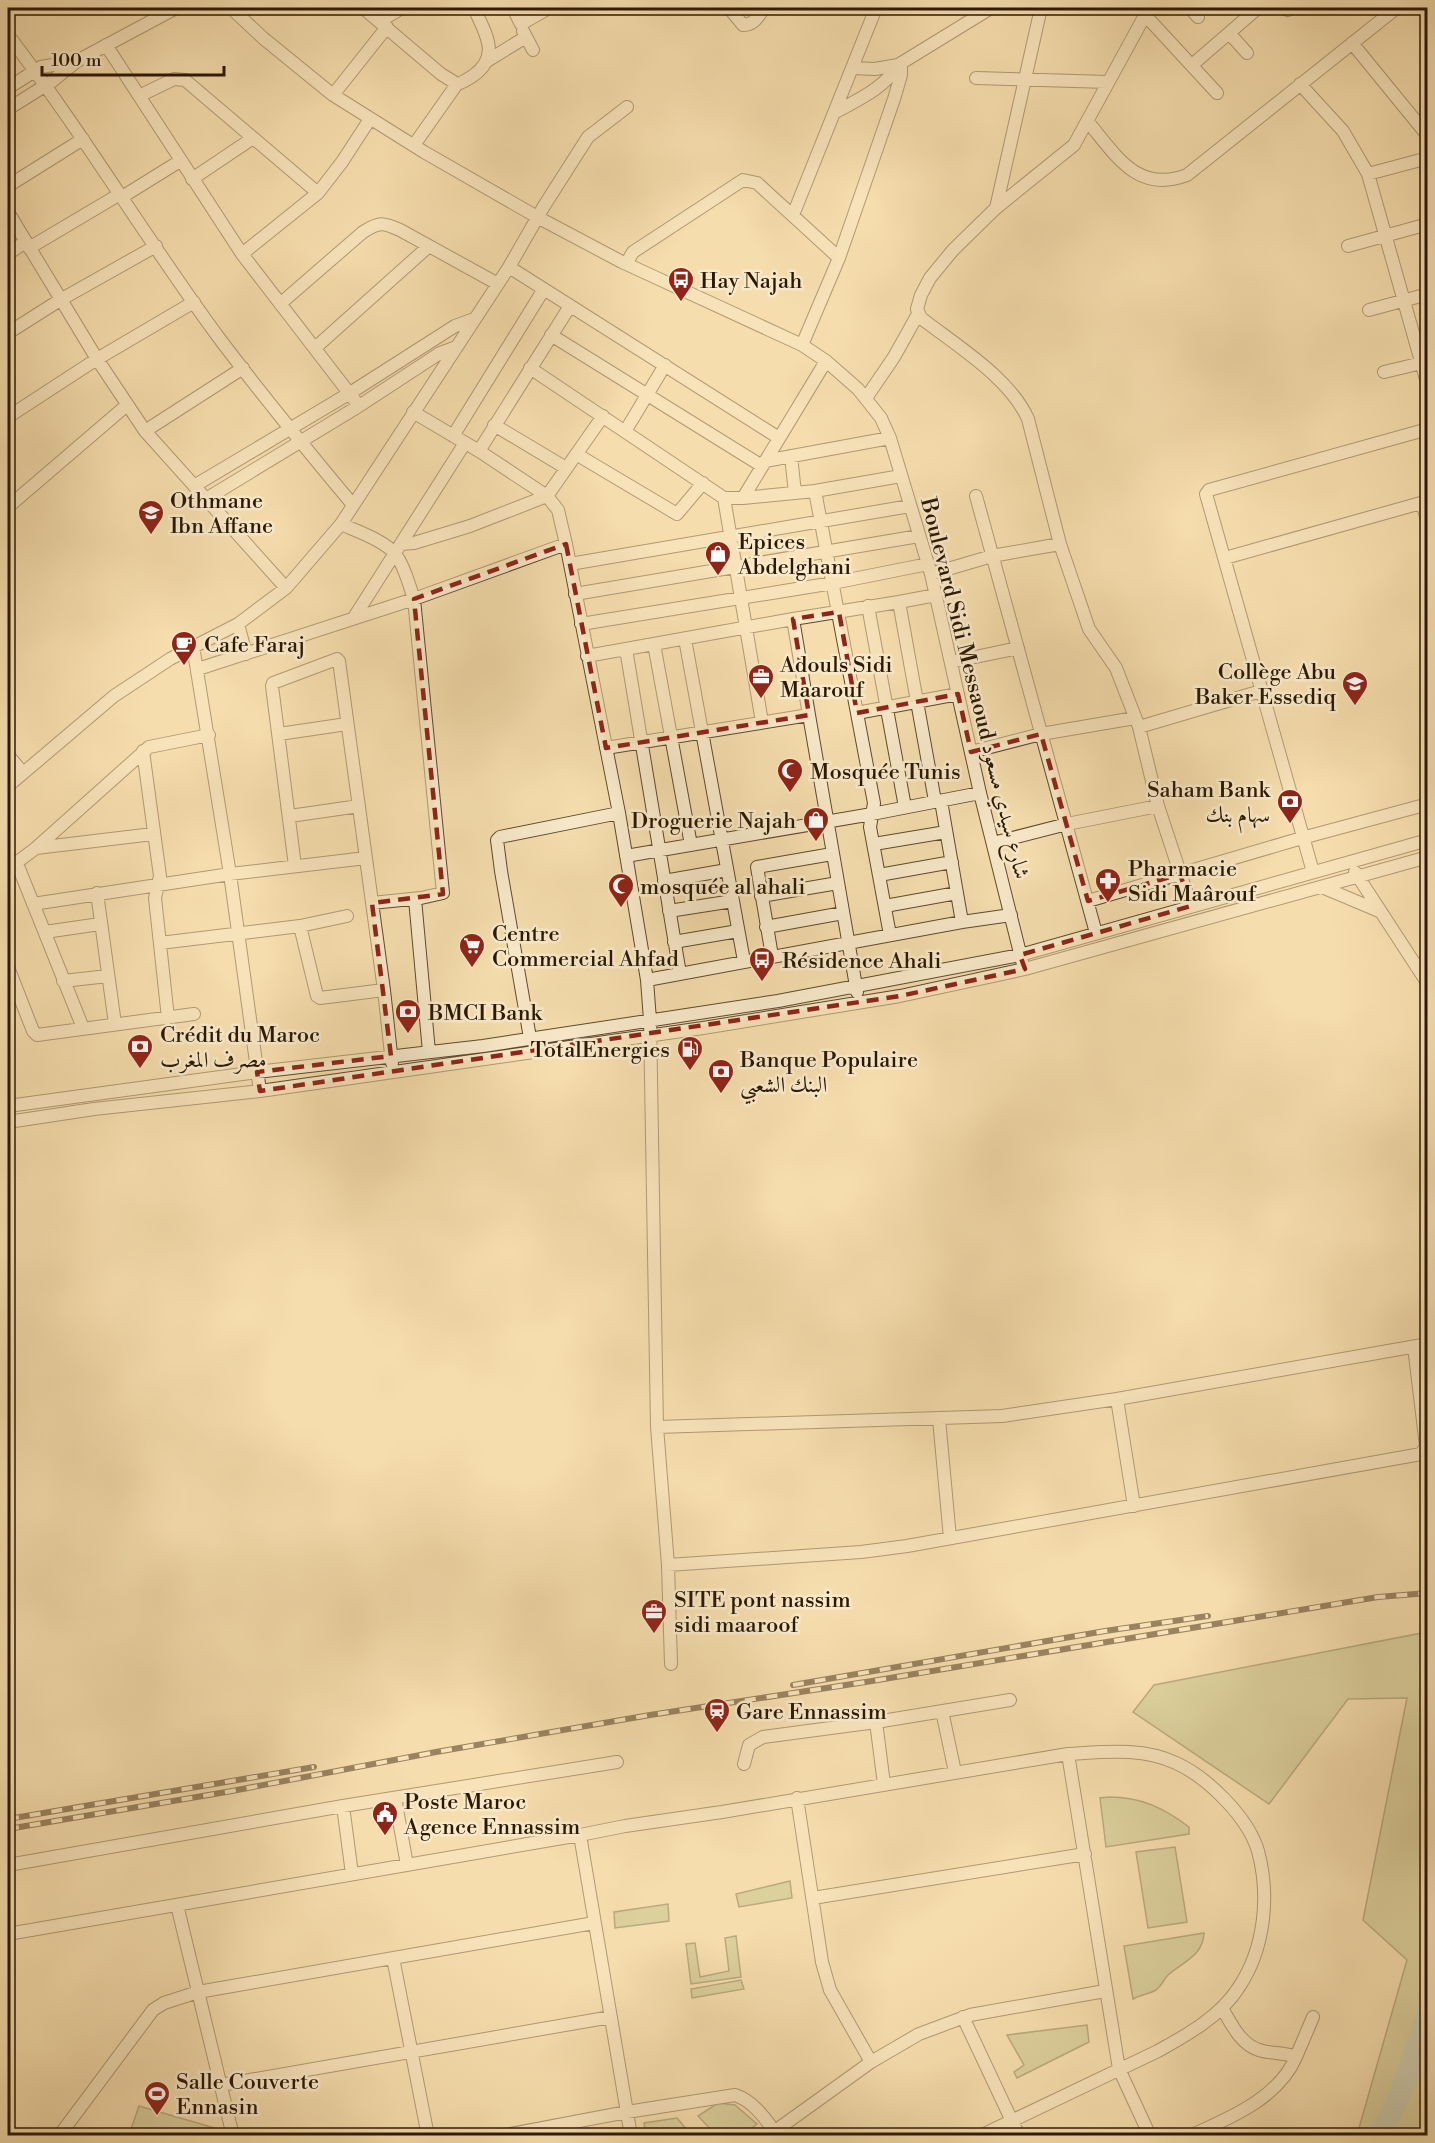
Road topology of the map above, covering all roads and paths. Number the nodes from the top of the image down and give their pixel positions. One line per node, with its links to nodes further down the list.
1 (176, 8): 24 (street)
2 (231, 8): 41 (street, Boulevard Sidi Messaoud شارع سيدي مسعود)
3 (363, 8): 18 (street)
4 (402, 8): 18 (street)
5 (474, 8): 28 (street)
6 (513, 8): 19 (street)
7 (549, 8): 19 (street)
8 (729, 8): 9 (street)
9 (764, 8)
10 (876, 8): 31 (street)
11 (991, 8): 29 (street)
12 (1041, 8): 34 (street)
13 (1258, 8): 20 (street)
14 (1286, 8): 15 (street)
15 (1292, 8)
16 (1145, 9): 30 (street); 35 (street)
17 (1394, 10): 23 (street)
18 (384, 24): 36 (street); 41 (street)
19 (520, 24): 22 (street)
20 (1229, 33): 26 (street); 30 (street)
21 (8, 35): 32 (street)
22 (526, 37): 25 (street); 28 (street)
23 (1352, 43): 37 (street); 48 (street)
24 (106, 45): 27 (street); 42 (street)
25 (533, 50)
26 (1247, 53)
27 (77, 61): 32 (street); 38 (street)
28 (487, 61): 36 (street)
29 (900, 64): 31 (street); 45 (street); 71 (street)
30 (1192, 65): 40 (street)
31 (852, 68): 45 (street)
32 (35, 71): 38 (street); 39 (street)
33 (975, 78): 34 (street)
34 (1024, 79): 35 (street); 59 (street)
35 (1108, 82): 47 (street)
36 (457, 84): 51 (street)
37 (1300, 84): 47 (street); 54 (street)
38 (46, 85): 44 (street); 50 (street)
39 (8, 88)
40 (1217, 93)
41 (333, 95): 46 (street, Boulevard Sidi Messaoud شارع سيدي مسعود)
42 (139, 96): 49 (street); 53 (street)
43 (627, 107): 62 (street)
44 (8, 109)
45 (834, 113): 61 (street)
46 (370, 119): 51 (street, Boulevard Sidi Messaoud شارع سيدي مسعود); 57 (street)
47 (1088, 122): 59 (street)
48 (1428, 136)
49 (253, 138): 55 (street); 57 (street)
50 (83, 139): 56 (street); 58 (street)
51 (414, 146): 62 (street, Boulevard Sidi Messaoud شارع سيدي مسعود)
52 (1428, 158): 54 (street)
53 (180, 161): 55 (street); 58 (street)
54 (1368, 174): 64 (street)
55 (192, 179): 70 (street)
56 (8, 186)
57 (318, 193): 70 (street)
58 (121, 195): 65 (street); 66 (street)
59 (996, 208): 83 (street)
60 (8, 212): 65 (street)
61 (793, 215): 71 (street); 72 (street)
62 (539, 218): 72 (street, Boulevard Sidi Messaoud شارع سيدي مسعود); 73 (street)
63 (1428, 224): 64 (street)
64 (1386, 235): 68 (street); 78 (street)
65 (27, 245): 69 (street); 77 (street)
66 (156, 246): 77 (street); 79 (street)
67 (429, 246): 74 (street); 80 (street); 89 (street)
68 (1348, 246)
69 (8, 254)
70 (242, 254): 80 (street)
71 (839, 258): 87 (street)
72 (626, 264): 87 (street, Boulevard Sidi Messaoud شارع سيدي مسعود)
73 (509, 267): 74 (street); 75 (street)
74 (498, 284): 84 (street)
75 (544, 289): 81 (street); 111 (street)
76 (1428, 294): 78 (street)
77 (60, 300): 85 (street); 90 (street)
78 (1404, 300): 82 (street); 92 (street)
79 (194, 302): 90 (street); 94 (street)
80 (280, 304): 89 (street)
81 (570, 306): 86 (street); 93 (street)
82 (1369, 310)
83 (918, 314): 100 (street); 141 (street)
84 (474, 319): 88 (street); 98 (street)
85 (8, 333)
86 (551, 335): 95 (street); 99 (street)
87 (802, 345): 91 (street, Boulevard Sidi Messaoud شارع سيدي مسعود)
88 (456, 347): 102 (street); 103 (street)
89 (315, 348): 98 (street)
90 (97, 359): 101 (street); 105 (street)
91 (826, 361): 100 (street, Boulevard Sidi Messaoud شارع سيدي مسعود); 112 (street)
92 (1424, 362): 96 (street); 97 (street)
93 (665, 365): 99 (street); 112 (street)
94 (243, 368): 107 (street); 110 (street)
95 (530, 368): 104 (street); 106 (street)
96 (1384, 372)
97 (1428, 386)
98 (350, 393): 102 (street); 107 (street)
99 (647, 394): 109 (street); 119 (street)
100 (866, 398): 113 (street, Boulevard Sidi Messaoud شارع سيدي مسعود)
101 (127, 405): 110 (street); 134 (street)
102 (359, 406): 114 (street)
103 (413, 412): 111 (street); 132 (street)
104 (603, 416): 109 (street); 117 (street)
105 (8, 417)
106 (494, 425): 116 (street); 120 (street)
107 (290, 429): 114 (street); 123 (street)
108 (1428, 429): 145 (street)
109 (626, 430): 122 (street)
110 (145, 431): 123 (street)
111 (453, 436): 115 (street)
112 (779, 438): 119 (street)
113 (890, 438): 118 (street); 121 (street, Boulevard Sidi Messaoud شارع سيدي مسعود)
114 (300, 441): 130 (street); 132 (street)
115 (465, 443): 116 (street); 142 (street)
116 (478, 451): 126 (street)
117 (576, 453): 120 (street); 122 (street)
118 (791, 456): 119 (street); 125 (street)
119 (764, 463): 129 (street)
120 (566, 468): 126 (street)
121 (901, 476): 124 (street); 133 (street, Boulevard Sidi Messaoud شارع سيدي مسعود)
122 (703, 483): 128 (street)
123 (194, 486): 130 (street)
124 (815, 491): 125 (street); 135 (street)
125 (795, 493): 129 (street)
126 (547, 496): 140 (street); 142 (street)
127 (976, 496): 144 (street)
128 (724, 498): 129 (street); 138 (street)
129 (743, 498)
130 (206, 499): 150 (street)
131 (1425, 502): 136 (street); 145 (street)
132 (353, 505): 137 (street)
133 (910, 506): 135 (street); 139 (street, Boulevard Sidi Messaoud شارع سيدي مسعود)
134 (8, 507)
135 (821, 521): 138 (street); 143 (street)
136 (1428, 523)
137 (341, 524): 142 (street); 150 (street)
138 (730, 536): 146 (street); 147 (street)
139 (919, 536): 143 (street); 148 (street, Boulevard Sidi Messaoud شارع سيدي مسعود)
140 (566, 544): 146 (street); 154 (street)
141 (1060, 544): 144 (street); 179 (street)
142 (398, 549): 154 (street); 158 (street)
143 (827, 552): 147 (street); 149 (street)
144 (992, 556): 148 (street); 166 (street)
145 (1225, 558): 172 (street)
146 (570, 564): 151 (street)
147 (735, 566): 151 (street); 153 (street)
148 (929, 569): 149 (street); 152 (street, Boulevard Sidi Messaoud شارع سيدي مسعود)
149 (833, 583): 153 (street); 157 (street)
150 (286, 588): 160 (street)
151 (575, 594): 161 (street)
152 (936, 595): 155 (street); 170 (street, Boulevard Sidi Messaoud شارع سيدي مسعود)
153 (741, 598): 161 (street); 162 (street)
154 (414, 599): 158 (street); 235 (street)
155 (899, 602): 156 (street); 174 (street)
156 (868, 606): 157 (street); 175 (street)
157 (839, 612): 159 (street); 176 (street)
158 (354, 619): 168 (street)
159 (793, 619): 162 (street); 177 (street)
160 (238, 624): 165 (street); 168 (street)
161 (581, 624): 169 (street)
162 (746, 627): 163 (street); 178 (street)
163 (686, 639): 164 (street); 181 (street)
164 (654, 644): 167 (street); 185 (street)
165 (193, 646): 171 (street); 191 (street)
166 (1017, 648): 170 (street); 183 (street)
167 (626, 649): 169 (street); 186 (street)
168 (246, 654): 171 (street)
169 (587, 656): 187 (street)
170 (951, 662): 173 (street, Boulevard Sidi Messaoud شارع سيدي مسعود)
171 (198, 669): 184 (street)
172 (1261, 691): 179 (street); 206 (street)
173 (958, 694): 174 (street); 189 (street, Boulevard Sidi Messaoud شارع سيدي مسعود)
174 (916, 702): 175 (street); 194 (street)
175 (886, 708): 176 (street); 198 (street)
176 (857, 713): 200 (street)
177 (809, 715): 178 (street); 202 (street)
178 (762, 722): 181 (street)
179 (1137, 722): 183 (street); 197 (street)
180 (347, 724): 182 (street); 182 (street); 196 (street)
181 (702, 732): 185 (street); 207 (street)
182 (279, 734): 201 (street)
183 (1041, 734): 189 (street); 203 (street)
184 (208, 735): 188 (street); 224 (street)
185 (672, 736): 186 (street); 211 (street)
186 (641, 741): 187 (street); 213 (street)
187 (606, 748): 199 (street)
188 (142, 751): 205 (street); 212 (street)
189 (971, 752): 193 (street, Boulevard Sidi Messaoud شارع سيدي مسعود)
190 (8, 755): 191 (street)
191 (23, 773): 192 (street)
192 (8, 786)
193 (980, 793): 194 (street); 209 (street, Boulevard Sidi Messaoud شارع سيدي مسعود)
194 (938, 801): 198 (street); 204 (street)
195 (1428, 804): 206 (street)
196 (359, 806): 201 (street); 217 (street)
197 (1158, 806): 203 (street); 225 (street)
198 (905, 807): 200 (street)
199 (619, 813): 215 (street); 279 (street)
200 (872, 814): 202 (street); 210 (street)
201 (290, 816): 221 (street)
202 (826, 821): 207 (street); 214 (street)
203 (1067, 824): 209 (street); 237 (street)
204 (946, 831): 210 (street); 218 (street)
205 (153, 834): 212 (street); 230 (street)
206 (1302, 838): 223 (street); 225 (street)
207 (722, 840): 211 (street); 222 (street)
208 (1428, 840): 219 (street)
209 (993, 843): 245 (street, Boulevard Sidi Messaoud شارع سيدي مسعود)
210 (874, 844): 226 (street)
211 (691, 845): 213 (street)
212 (36, 848): 220 (street)
213 (659, 850): 215 (street); 228 (street)
214 (832, 854): 229 (street); 234 (street)
215 (626, 856): 267 (street)
216 (1428, 857): 227 (street)
217 (366, 858): 221 (street); 238 (street)
218 (952, 862): 226 (street); 233 (street)
219 (1348, 862): 223 (street); 227 (street)
220 (12, 865): 239 (street)
221 (295, 866): 224 (street)
222 (727, 870): 228 (street); 236 (street)
223 (1313, 872): 241 (street)
224 (230, 874): 230 (street); 254 (street)
225 (1180, 874): 237 (street); 241 (street)
226 (879, 875): 240 (street)
227 (1358, 876): 231 (street); 243 (street)
228 (664, 880): 242 (street)
229 (838, 883): 234 (street); 244 (street)
230 (158, 885): 232 (street); 257 (street)
231 (1322, 887): 243 (street); 264 (street)
232 (97, 894): 239 (street); 248 (street)
233 (957, 894): 240 (street); 247 (street)
234 (761, 896): 250 (street)
235 (415, 899): 238 (street); 280 (street)
236 (733, 901): 242 (street); 251 (street)
237 (1088, 901): 253 (street)
238 (372, 903): 271 (street)
239 (33, 904): 252 (street)
240 (885, 906): 255 (street)
241 (1191, 906): 253 (street)
242 (669, 911): 256 (street)
243 (1379, 911): 262 (street)
244 (843, 913): 250 (street); 258 (street)
245 (1011, 915): 247 (street); 259 (street, Boulevard Sidi Messaoud شارع سيدي مسعود)
246 (347, 916): 249 (street)
247 (962, 922): 255 (street)
248 (100, 924): 252 (street); 266 (street)
249 (300, 926): 254 (street); 271 (street)
250 (766, 927): 260 (street)
251 (738, 931): 256 (street); 261 (street)
252 (45, 932): 268 (street)
253 (1096, 933): 259 (street)
254 (238, 934): 257 (street); 282 (street)
255 (890, 935): 258 (street)
256 (674, 942): 265 (street)
257 (160, 943): 274 (street)
258 (849, 943): 260 (street); 270 (street)
259 (1020, 955): 264 (street, Boulevard Sidi Messaoud شارع سيدي مسعود); 270 (street)
260 (772, 956): 261 (street)
261 (744, 961): 265 (street)
262 (1422, 965): 269 (street)
263 (8, 967): 277 (street)
264 (1025, 969): 272 (street)
265 (680, 974): 267 (street)
266 (108, 976): 268 (street); 276 (street)
267 (647, 980): 275 (street)
268 (63, 981): 277 (street)
269 (1428, 984)
270 (856, 986): 272 (street); 275 (street)
271 (384, 990): 281 (street)
272 (859, 1002): 278 (street)
273 (194, 1014): 274 (street)
274 (168, 1018): 276 (street)
275 (650, 1020): 278 (street); 279 (street)
276 (115, 1024): 277 (street)
277 (83, 1028)
278 (649, 1035): 283 (street); 291 (street)
279 (530, 1038): 280 (street)
280 (429, 1052): 281 (street)
281 (391, 1056): 282 (street); 283 (street)
282 (257, 1072): 284 (street); 285 (street)
283 (392, 1072): 284 (street)
284 (260, 1091): 286 (street)
285 (8, 1106)
286 (8, 1122)
287 (1428, 1344): 288 (street)
288 (1414, 1347): 289 (street); 292 (street)
289 (1117, 1400): 290 (street); 292 (street)
290 (939, 1419): 291 (street); 293 (street)
291 (657, 1427): 294 (street)
292 (1134, 1506): 293 (street)
293 (950, 1538): 294 (street)
294 (668, 1564): 295 (street)
295 (671, 1664)
296 (1010, 1700): 297 (street)
297 (942, 1711): 298 (street); 302 (street)
298 (876, 1722): 301 (street); 303 (street)
299 (1068, 1754): 302 (street); 308 (street); 319 (street)
300 (617, 1762): 304 (street)
301 (744, 1764)
302 (955, 1773): 303 (street)
303 (884, 1784): 305 (street)
304 (394, 1798): 306 (street); 310 (street)
305 (797, 1798): 307 (street); 312 (street)
306 (343, 1806): 309 (street); 311 (street)
307 (580, 1835): 310 (street); 314 (street)
308 (1085, 1854): 312 (street); 317 (street)
309 (8, 1865)
310 (407, 1865): 311 (street)
311 (352, 1874): 313 (street)
312 (813, 1898): 325 (street)
313 (177, 1905): 315 (street); 318 (street)
314 (594, 1923): 316 (street); 321 (street)
315 (8, 1934)
316 (393, 1958): 318 (street); 323 (street)
317 (1105, 1991): 322 (street); 326 (street)
318 (198, 1992): 327 (street); 331 (street)
319 (1222, 2008): 324 (street); 326 (street)
320 (1313, 2016): 324 (street)
321 (611, 2017): 323 (street); 328 (street)
322 (963, 2017): 325 (street); 329 (street)
323 (411, 2052): 327 (street); 333 (street)
324 (1296, 2057): 339 (street)
325 (871, 2062): 330 (street)
326 (1119, 2069): 329 (street); 338 (street)
327 (221, 2085): 332 (street)
328 (627, 2112): 330 (street); 334 (street); 335 (street)
329 (1012, 2120): 336 (street); 337 (street)
330 (776, 2133)
331 (59, 2136)
332 (233, 2136)
333 (428, 2136)
334 (500, 2136)
335 (631, 2136)
336 (980, 2136)
337 (1019, 2136)
338 (1150, 2136)
339 (1190, 2136)

